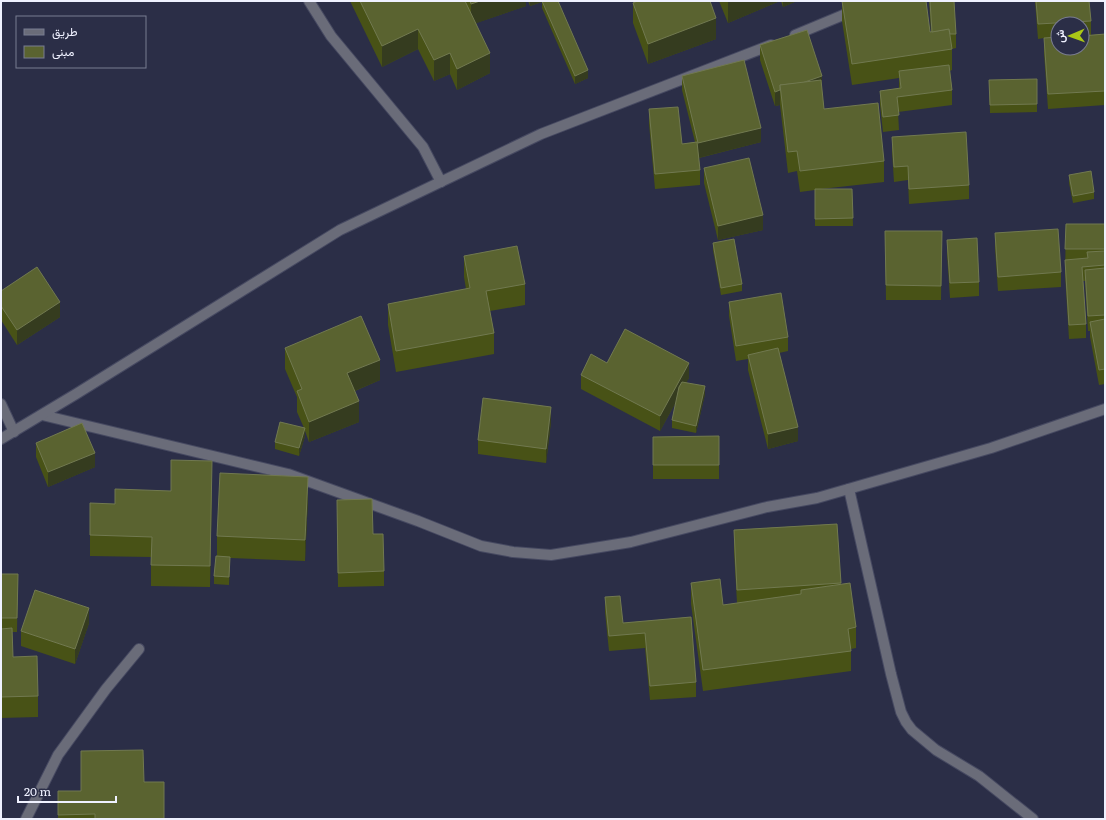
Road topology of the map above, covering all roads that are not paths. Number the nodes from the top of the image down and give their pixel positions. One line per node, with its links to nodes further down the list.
1 (309, 1): 3 (street)
2 (877, 1): 3 (street)
3 (441, 182): 6 (street)
4 (1, 404): 7 (street)
5 (1105, 409): 9 (street)
6 (42, 415): 7 (street); 9 (street)
7 (14, 432): 8 (street)
8 (1, 439)
9 (849, 489): 12 (street)
10 (138, 649): 11 (street)
11 (26, 819)
12 (1033, 819)

